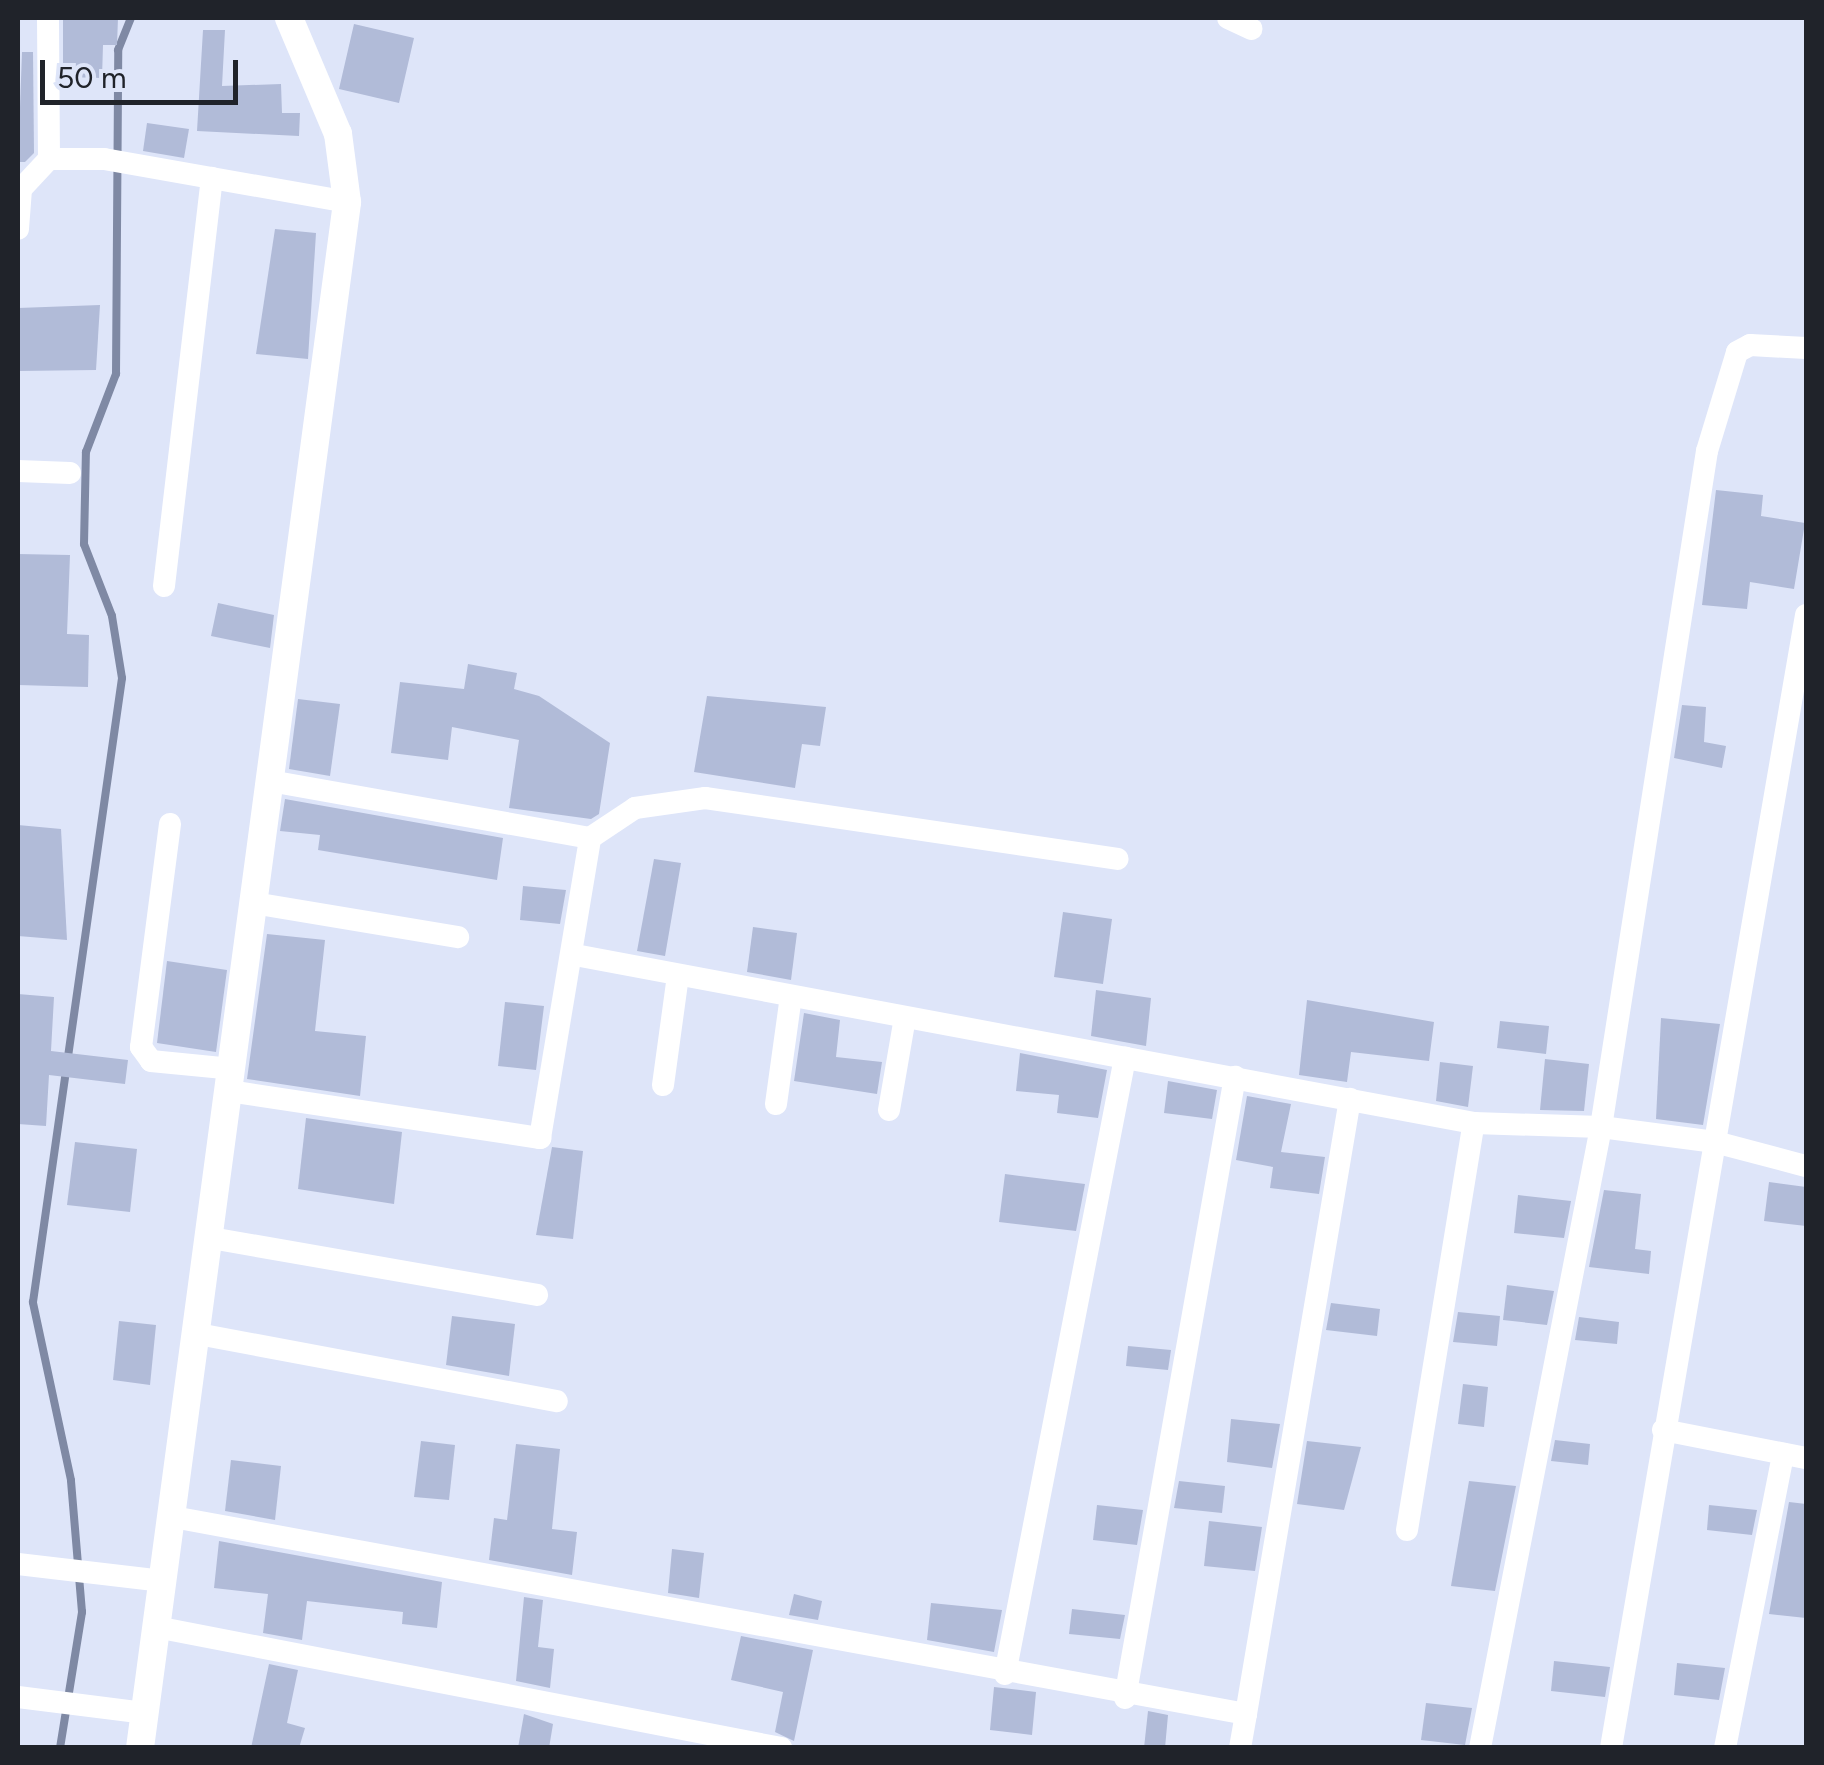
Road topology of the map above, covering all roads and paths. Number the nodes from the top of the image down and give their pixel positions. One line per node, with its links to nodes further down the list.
1 (48, 18): 5 (street)
2 (289, 18): 7 (street)
3 (1228, 18): 4 (street)
4 (1252, 29)
5 (48, 159): 6 (street); 8 (street)
6 (212, 178): 7 (street); 12 (street)
7 (347, 202): 14 (street)
8 (18, 229)
9 (1806, 348): 32 (street)
10 (18, 471): 11 (street)
11 (70, 474)
12 (164, 586)
13 (1806, 616): 33 (street)
14 (270, 780): 16 (street); 18 (street)
15 (170, 824): 26 (street)
16 (590, 838): 17 (street); 20 (street)
17 (1118, 858)
18 (254, 903): 19 (street); 26 (street)
19 (458, 938)
20 (575, 956): 21 (street); 26 (street)
21 (678, 975): 22 (street); 27 (street)
22 (791, 996): 23 (street); 29 (street)
23 (905, 1017): 24 (street); 30 (street)
24 (1125, 1058): 25 (street); 46 (street)
25 (1235, 1077): 28 (street); 48 (street)
26 (231, 1080): 35 (street)
27 (663, 1085)
28 (1350, 1099): 31 (street); 50 (street)
29 (776, 1104)
30 (889, 1110)
31 (1474, 1123): 32 (street); 42 (street)
32 (1601, 1127): 33 (street); 54 (street)
33 (1715, 1142): 34 (street); 39 (street)
34 (1806, 1166)
35 (210, 1238): 36 (street); 37 (street)
36 (538, 1294)
37 (198, 1334): 38 (street); 41 (street)
38 (557, 1400)
39 (1663, 1430): 40 (street); 55 (street)
40 (1795, 1456): 56 (street)
41 (173, 1517): 44 (street); 46 (street)
42 (1407, 1530)
43 (18, 1564): 44 (street)
44 (163, 1581): 45 (street)
45 (156, 1627): 49 (street); 52 (street)
46 (1004, 1674): 48 (street)
47 (18, 1697): 49 (street)
48 (1125, 1698): 50 (street)
49 (144, 1714): 51 (street)
50 (1246, 1714): 53 (street)
51 (140, 1748)
52 (781, 1748)
53 (1240, 1748)
54 (1480, 1748)
55 (1611, 1748)
56 (1725, 1748)

